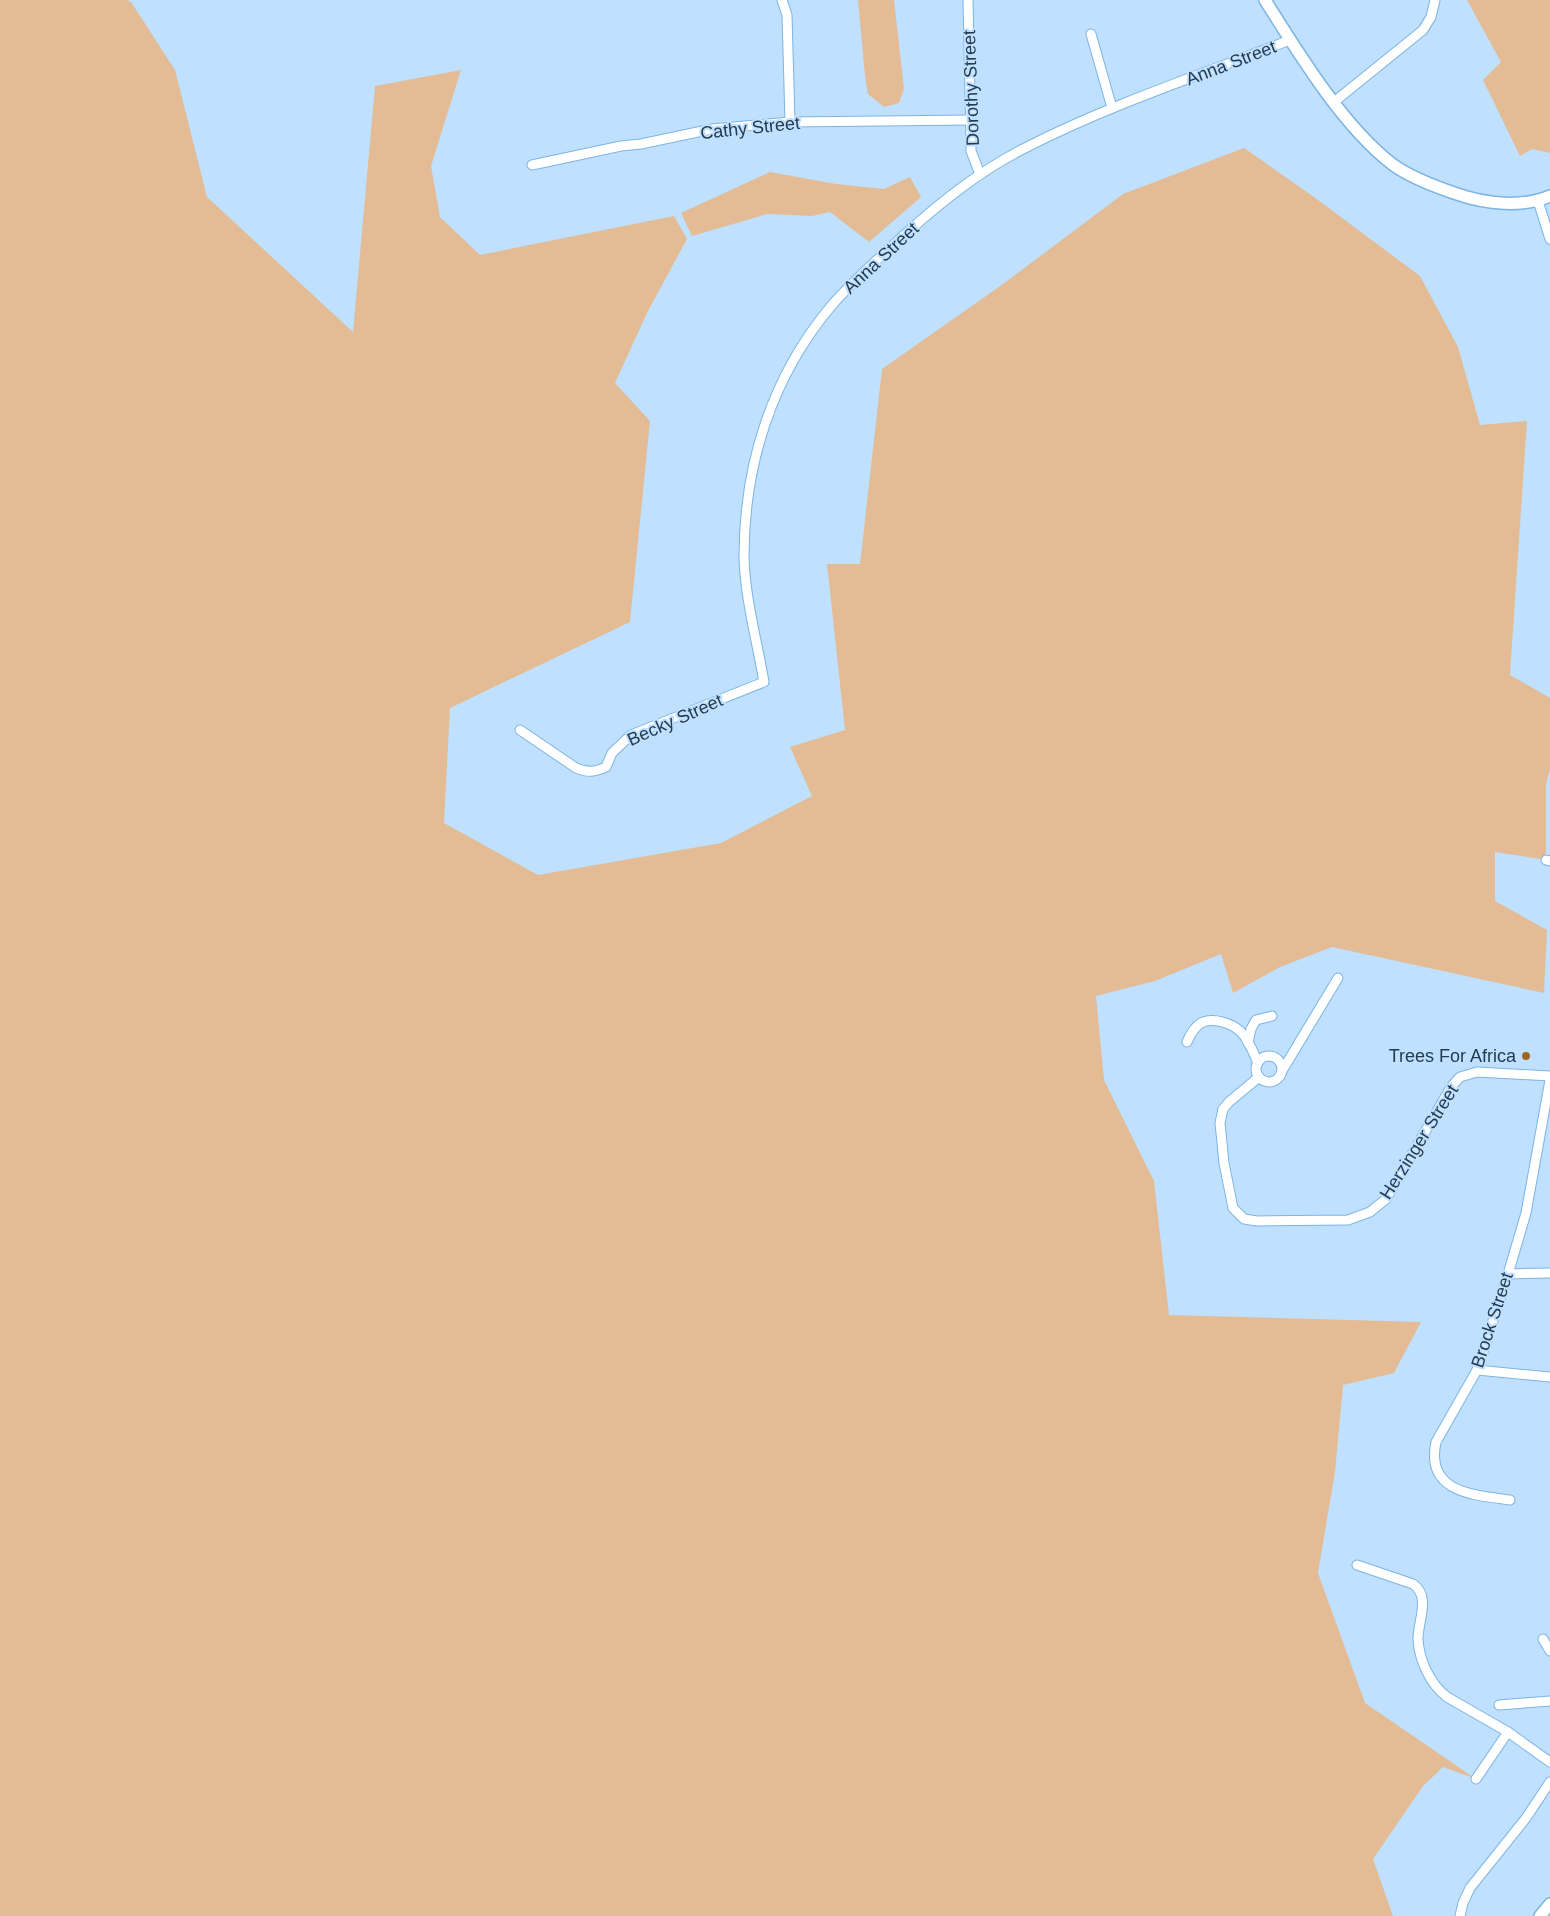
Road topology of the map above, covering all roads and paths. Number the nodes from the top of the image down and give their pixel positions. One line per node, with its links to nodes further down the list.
1 (782, 0): 10 (street)
2 (968, 0): 9 (street, Dorothy Street)
3 (1265, 0): 6 (street)
4 (1435, 0): 7 (street)
5 (1090, 34): 8 (street)
6 (1290, 40): 7 (street); 8 (street, Anna Street)
7 (1334, 102): 14 (street)
8 (1112, 108): 12 (street, Anna Street)
9 (970, 120): 10 (street, Cathy Street); 12 (street, Dorothy Street)
10 (790, 122): 11 (street, Cathy Street)
11 (532, 165)
12 (980, 174): 16 (street, Anna Street)
13 (1550, 196): 14 (street)
14 (1538, 201): 15 (street)
15 (1550, 239)
16 (764, 682): 17 (street, Becky Street)
17 (520, 730)
18 (1338, 978): 23 (street)
19 (1272, 1016): 21 (street)
20 (1187, 1042): 21 (street)
21 (1248, 1043): 22 (street)
22 (1258, 1063): 23 (street); 24 (street)
23 (1282, 1071): 24 (street)
24 (1259, 1077): 25 (street, Herzinger Street)
25 (1550, 1078): 26 (street, Brock Street)
26 (1508, 1274): 27 (street); 28 (street, Brock Street)
27 (1550, 1274)
28 (1477, 1370): 29 (street); 30 (street, Brock Street)
29 (1550, 1377)
30 (1510, 1500)
31 (1356, 1564): 36 (street)
32 (1543, 1639): 33 (street)
33 (1550, 1651)
34 (1550, 1701): 35 (street)
35 (1499, 1705)
36 (1508, 1732): 37 (street); 38 (street)
37 (1550, 1762)
38 (1476, 1779)
39 (1550, 1782): 41 (street)
40 (1550, 1904): 42 (street)
41 (1460, 1916)
42 (1541, 1916)

